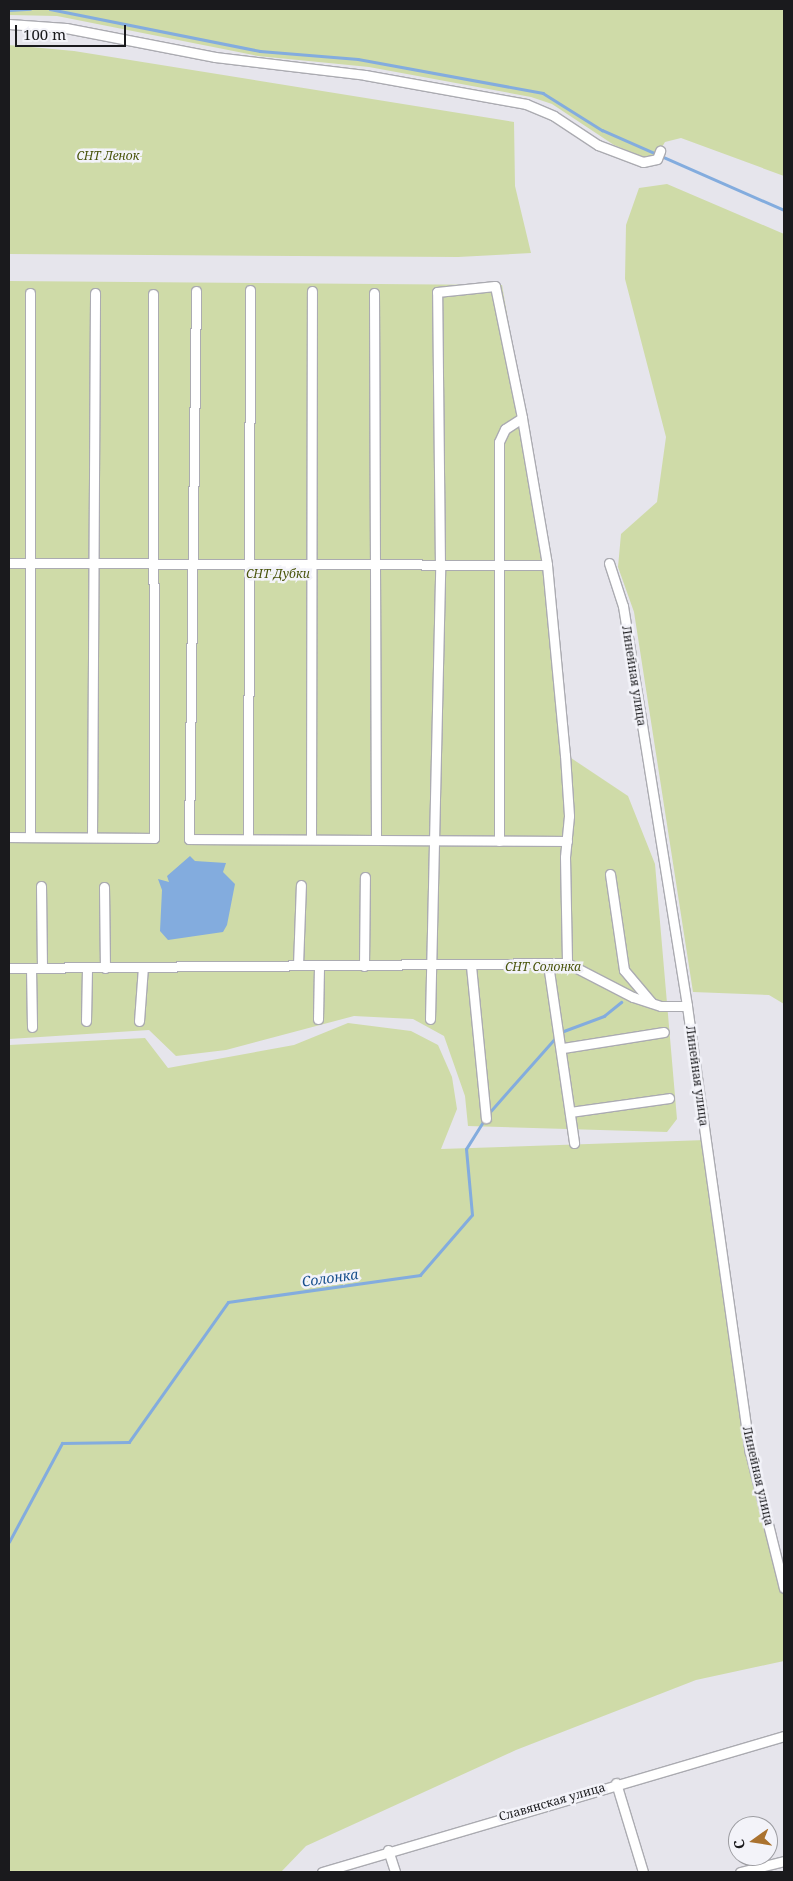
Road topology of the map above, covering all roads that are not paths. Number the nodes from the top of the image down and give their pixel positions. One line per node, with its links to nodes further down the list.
1 (9, 24): 2 (street)
2 (658, 155)
3 (250, 290): 17 (street)
4 (196, 291): 16 (street)
5 (312, 291): 18 (street)
6 (30, 293): 12 (street)
7 (95, 293): 13 (street)
8 (374, 293): 20 (street)
9 (153, 294): 15 (street)
10 (522, 418): 19 (street); 21 (street); 22 (street)
11 (9, 563): 12 (street)
12 (30, 563): 13 (street); 25 (street)
13 (94, 563): 15 (street); 23 (street)
14 (610, 563): 51 (street, Линейная улица)
15 (155, 565): 16 (street); 23 (street)
16 (192, 565): 17 (street); 26 (street)
17 (249, 565): 18 (street); 26 (street)
18 (312, 565): 20 (street); 27 (street)
19 (547, 565): 22 (street); 31 (street)
20 (375, 566): 21 (street); 28 (street)
21 (440, 566): 22 (street); 29 (street)
22 (500, 566): 30 (street)
23 (92, 836): 25 (street)
24 (9, 837): 25 (street)
25 (30, 837)
26 (248, 839): 27 (street)
27 (311, 840): 28 (street)
28 (376, 840): 29 (street)
29 (435, 841): 30 (street); 42 (street)
30 (499, 841): 31 (street)
31 (567, 841): 37 (street)
32 (610, 874): 50 (street)
33 (366, 877): 41 (street)
34 (300, 885): 39 (street)
35 (41, 886): 47 (street)
36 (104, 886): 49 (street)
37 (567, 963): 38 (street); 50 (street)
38 (548, 964): 43 (street); 58 (street)
39 (298, 965): 40 (street); 44 (street)
40 (319, 966): 41 (street); 52 (street)
41 (364, 966): 42 (street)
42 (432, 966): 43 (street); 53 (street)
43 (471, 966): 61 (street)
44 (143, 967): 49 (street); 55 (street)
45 (9, 968): 46 (street)
46 (31, 968): 47 (street); 56 (street)
47 (42, 968): 48 (street)
48 (87, 968): 49 (street); 54 (street)
49 (105, 968)
50 (654, 1005): 51 (street)
51 (687, 1006): 63 (street, Линейная улица)
52 (318, 1019)
53 (430, 1019)
54 (86, 1021)
55 (139, 1021)
56 (32, 1027)
57 (664, 1032): 58 (street)
58 (563, 1048): 60 (street)
59 (669, 1098): 60 (street)
60 (570, 1112): 62 (street)
61 (486, 1118)
62 (574, 1143)
63 (784, 1588)
64 (784, 1736): 65 (street, Славянская улица)
65 (616, 1783): 66 (street, Славянская улица); 70 (street)
66 (388, 1850): 68 (street, Славянская улица); 69 (street)
67 (784, 1860): 71 (street)
68 (322, 1872)
69 (395, 1872)
70 (643, 1872)
71 (740, 1872)

